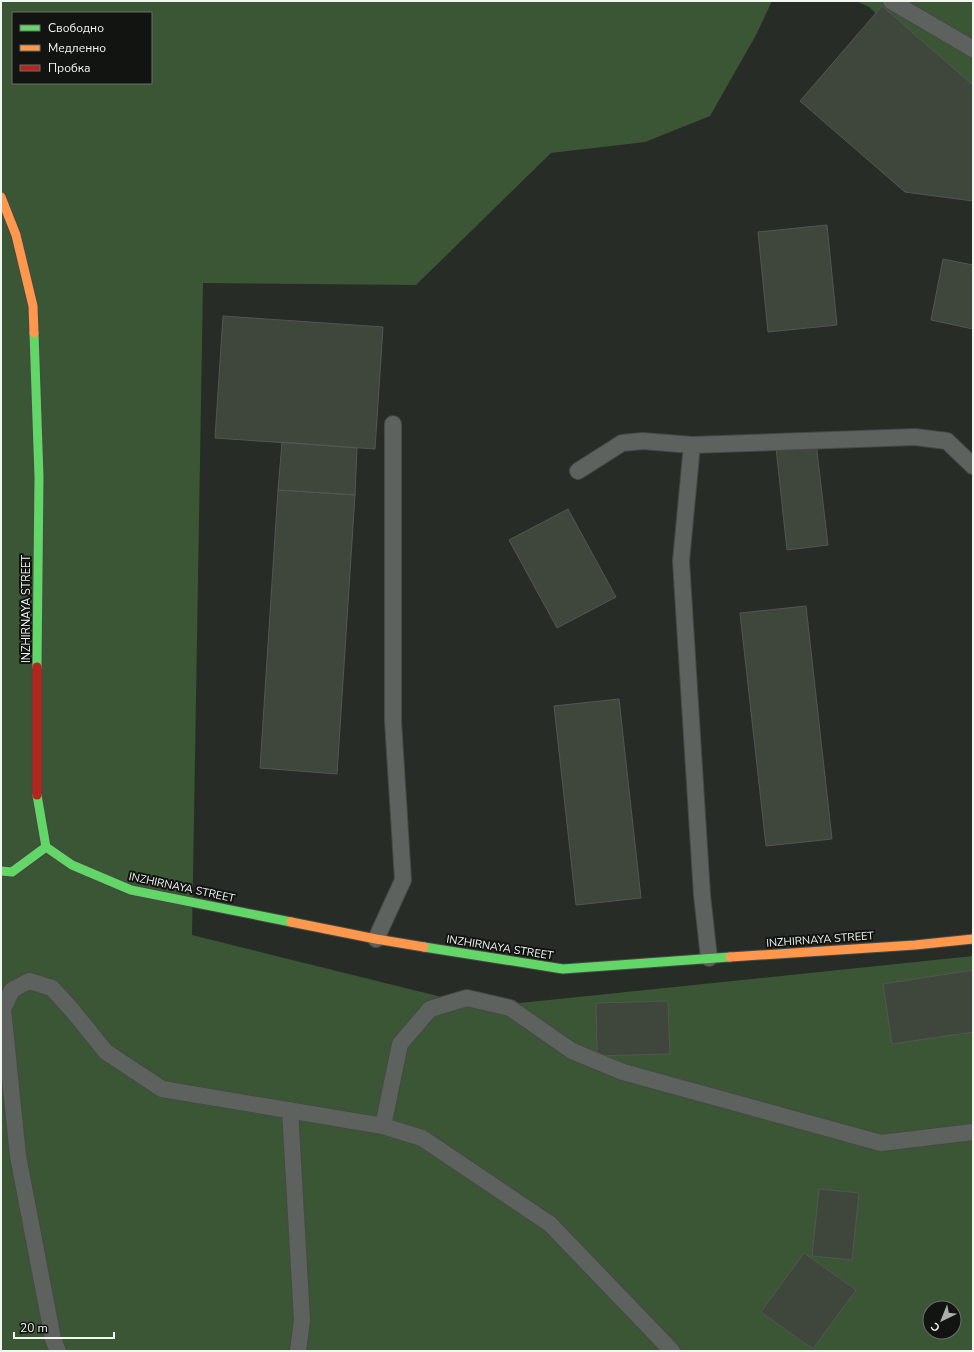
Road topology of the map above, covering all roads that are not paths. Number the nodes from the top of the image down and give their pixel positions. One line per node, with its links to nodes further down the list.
1 (891, 1): 2 (lane)
2 (973, 49)
3 (1, 197): 8 (street, INZHIRNAYA STREET)
4 (393, 424): 10 (lane)
5 (692, 445): 6 (lane); 7 (lane); 12 (lane)
6 (973, 466)
7 (578, 471)
8 (46, 847): 9 (street); 10 (street, INZHIRNAYA STREET)
9 (1, 871)
10 (376, 939): 12 (street, INZHIRNAYA STREET)
11 (973, 939): 12 (street, INZHIRNAYA STREET)
12 (709, 958)
13 (290, 1110): 14 (lane); 16 (lane); 17 (lane)
14 (383, 1126): 15 (lane); 18 (lane)
15 (973, 1132)
16 (58, 1351)
17 (298, 1351)
18 (672, 1351)

